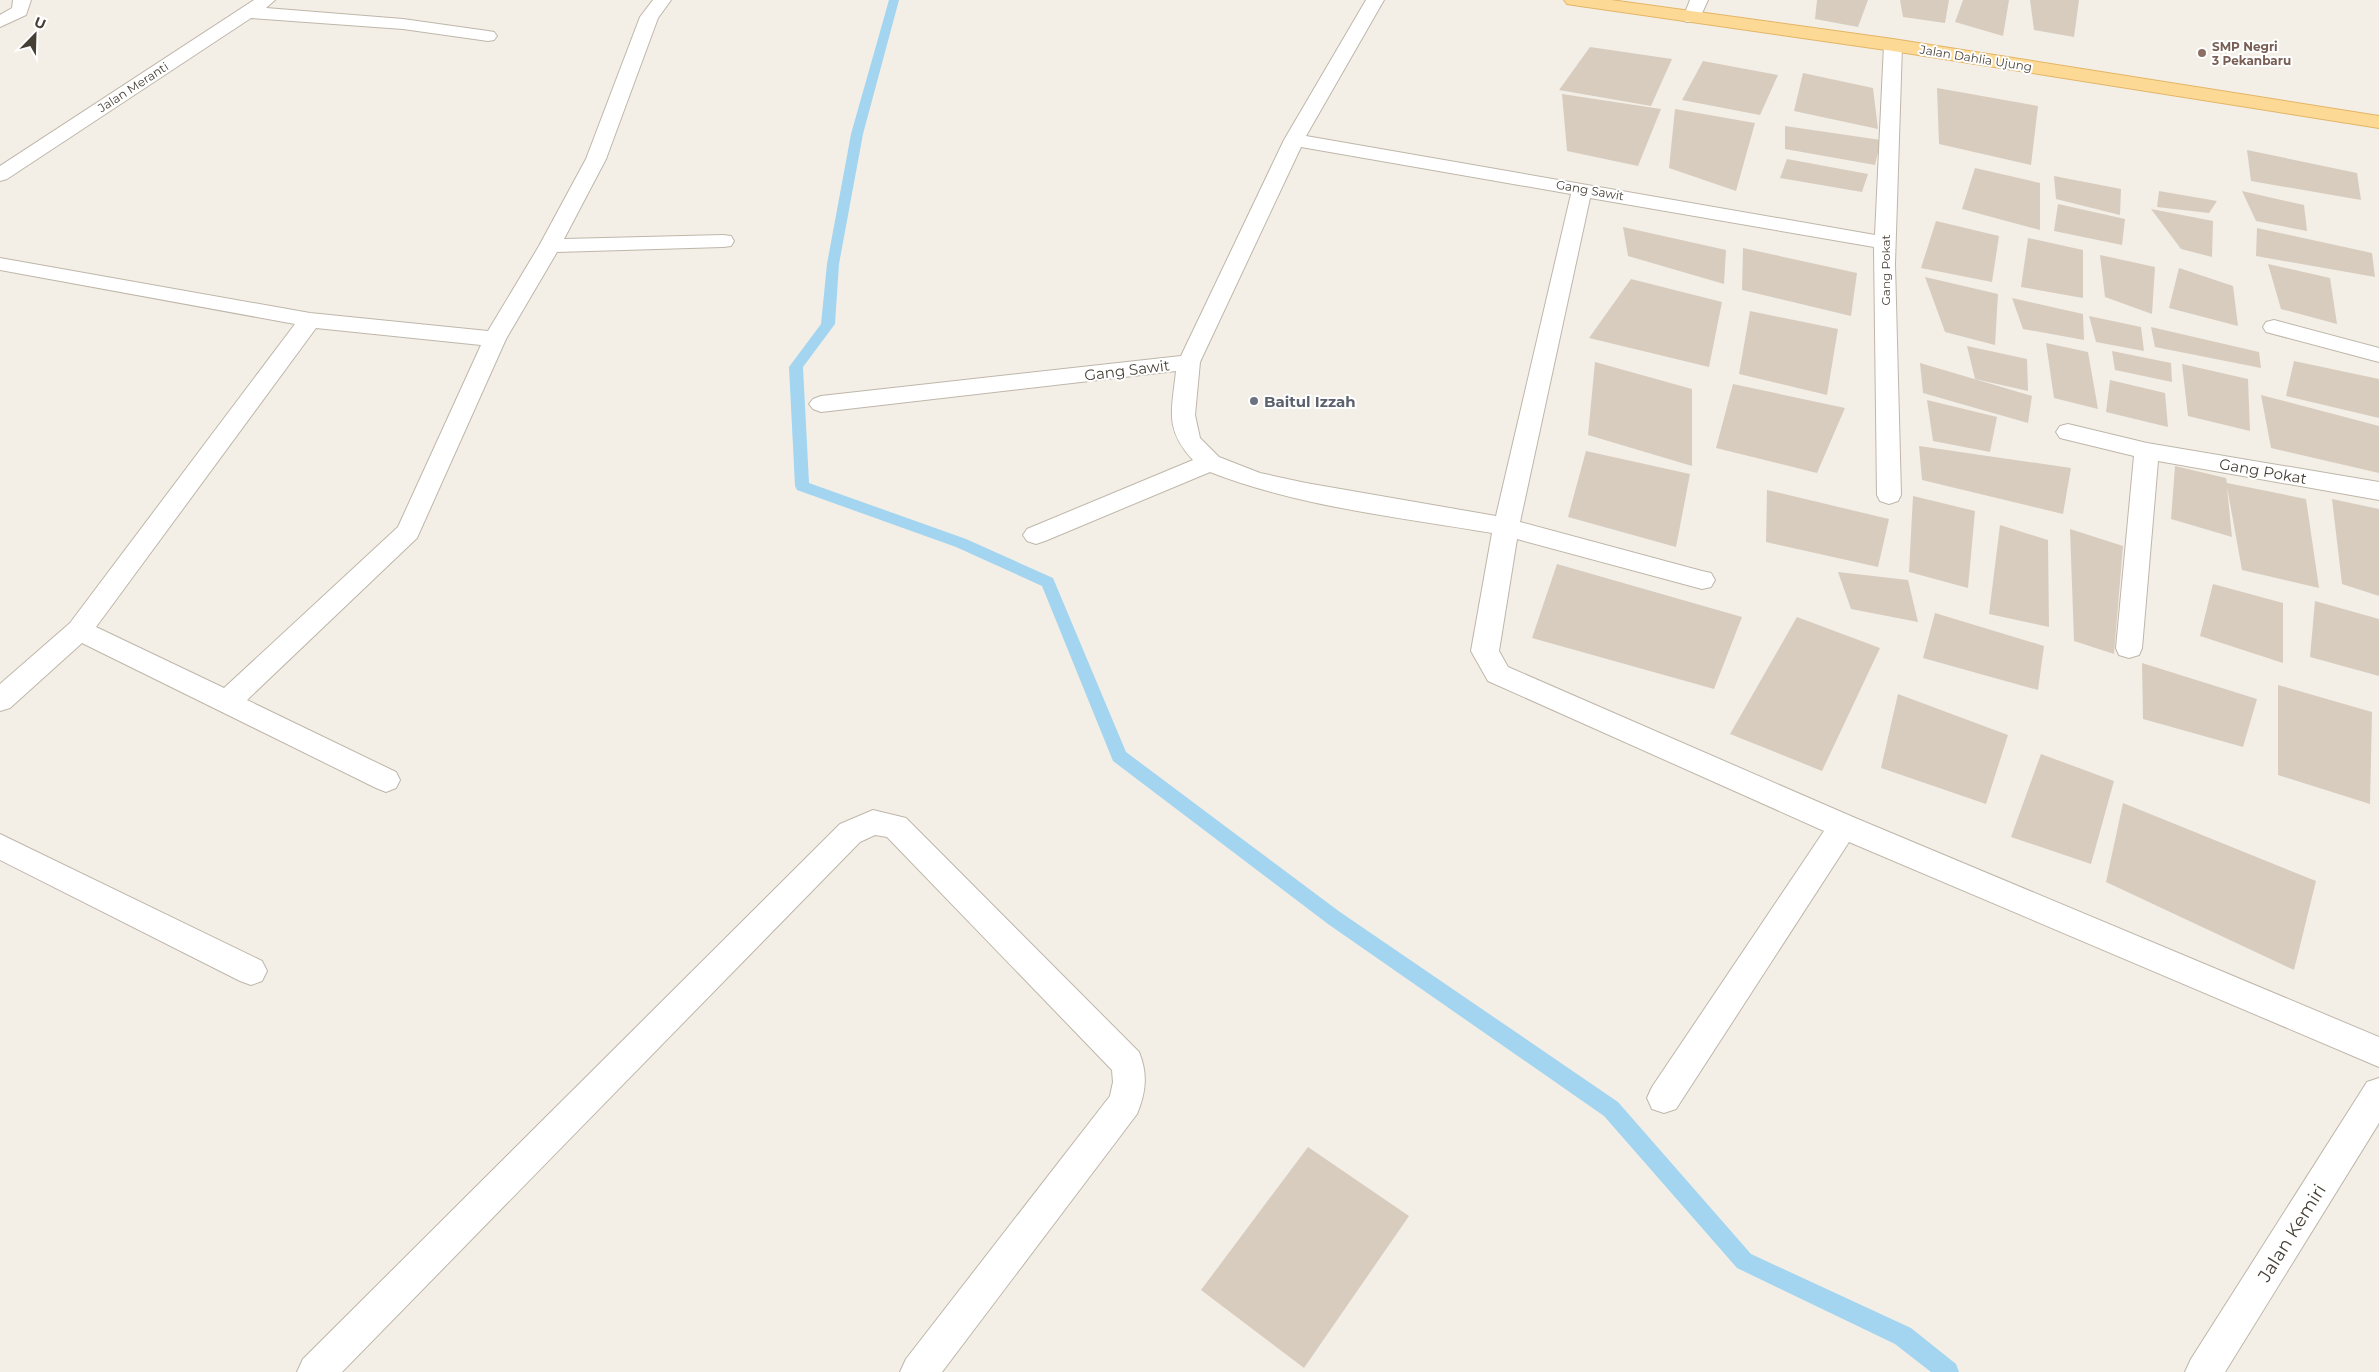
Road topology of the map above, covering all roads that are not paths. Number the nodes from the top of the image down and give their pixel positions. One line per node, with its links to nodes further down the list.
1 (22, 0): 9 (street)
2 (266, 0): 7 (street, Jalan Meranti)
3 (662, 0): 18 (street)
4 (1375, 0): 13 (street, Gang Sawit)
5 (1573, 0): 8 (main road, Jalan Dahlia Ujung)
6 (1699, 0): 8 (street)
7 (248, 12): 10 (street); 14 (street, Jalan Meranti)
8 (1692, 18): 11 (main road, Jalan Dahlia Ujung)
9 (0, 22)
10 (488, 36)
11 (1892, 45): 12 (main road, Jalan Dahlia Ujung); 17 (street, Gang Pokat)
12 (2379, 122)
13 (1294, 140): 15 (street, Gang Sawit); 24 (street, Gang Sawit)
14 (0, 175)
15 (1582, 189): 17 (street, Gang Sawit); 31 (street)
16 (723, 241): 18 (street)
17 (1885, 243): 30 (street, Gang Pokat)
18 (550, 246): 22 (street)
19 (0, 264): 20 (street)
20 (310, 320): 22 (street); 34 (street)
21 (2274, 327): 23 (street)
22 (495, 339): 37 (street)
23 (2379, 355)
24 (1189, 362): 25 (street, Gang Sawit); 28 (street)
25 (821, 404)
26 (2068, 432): 27 (street, Gang Pokat)
27 (2146, 451): 29 (street, Gang Pokat); 35 (street)
28 (1210, 463): 31 (street); 32 (street)
29 (2379, 491)
30 (1889, 495)
31 (1506, 527): 33 (street); 39 (street)
32 (1036, 535)
33 (1702, 580)
34 (80, 630): 36 (street); 37 (street)
35 (2129, 648)
36 (0, 700)
37 (227, 702): 38 (street)
38 (386, 780)
39 (1843, 826): 42 (street); 44 (street)
40 (0, 846): 41 (street)
41 (251, 971)
42 (2379, 1052)
43 (2379, 1093): 47 (street, Jalan Kemiri)
44 (1664, 1098)
45 (316, 1372): 46 (street)
46 (919, 1372)
47 (2204, 1372)

